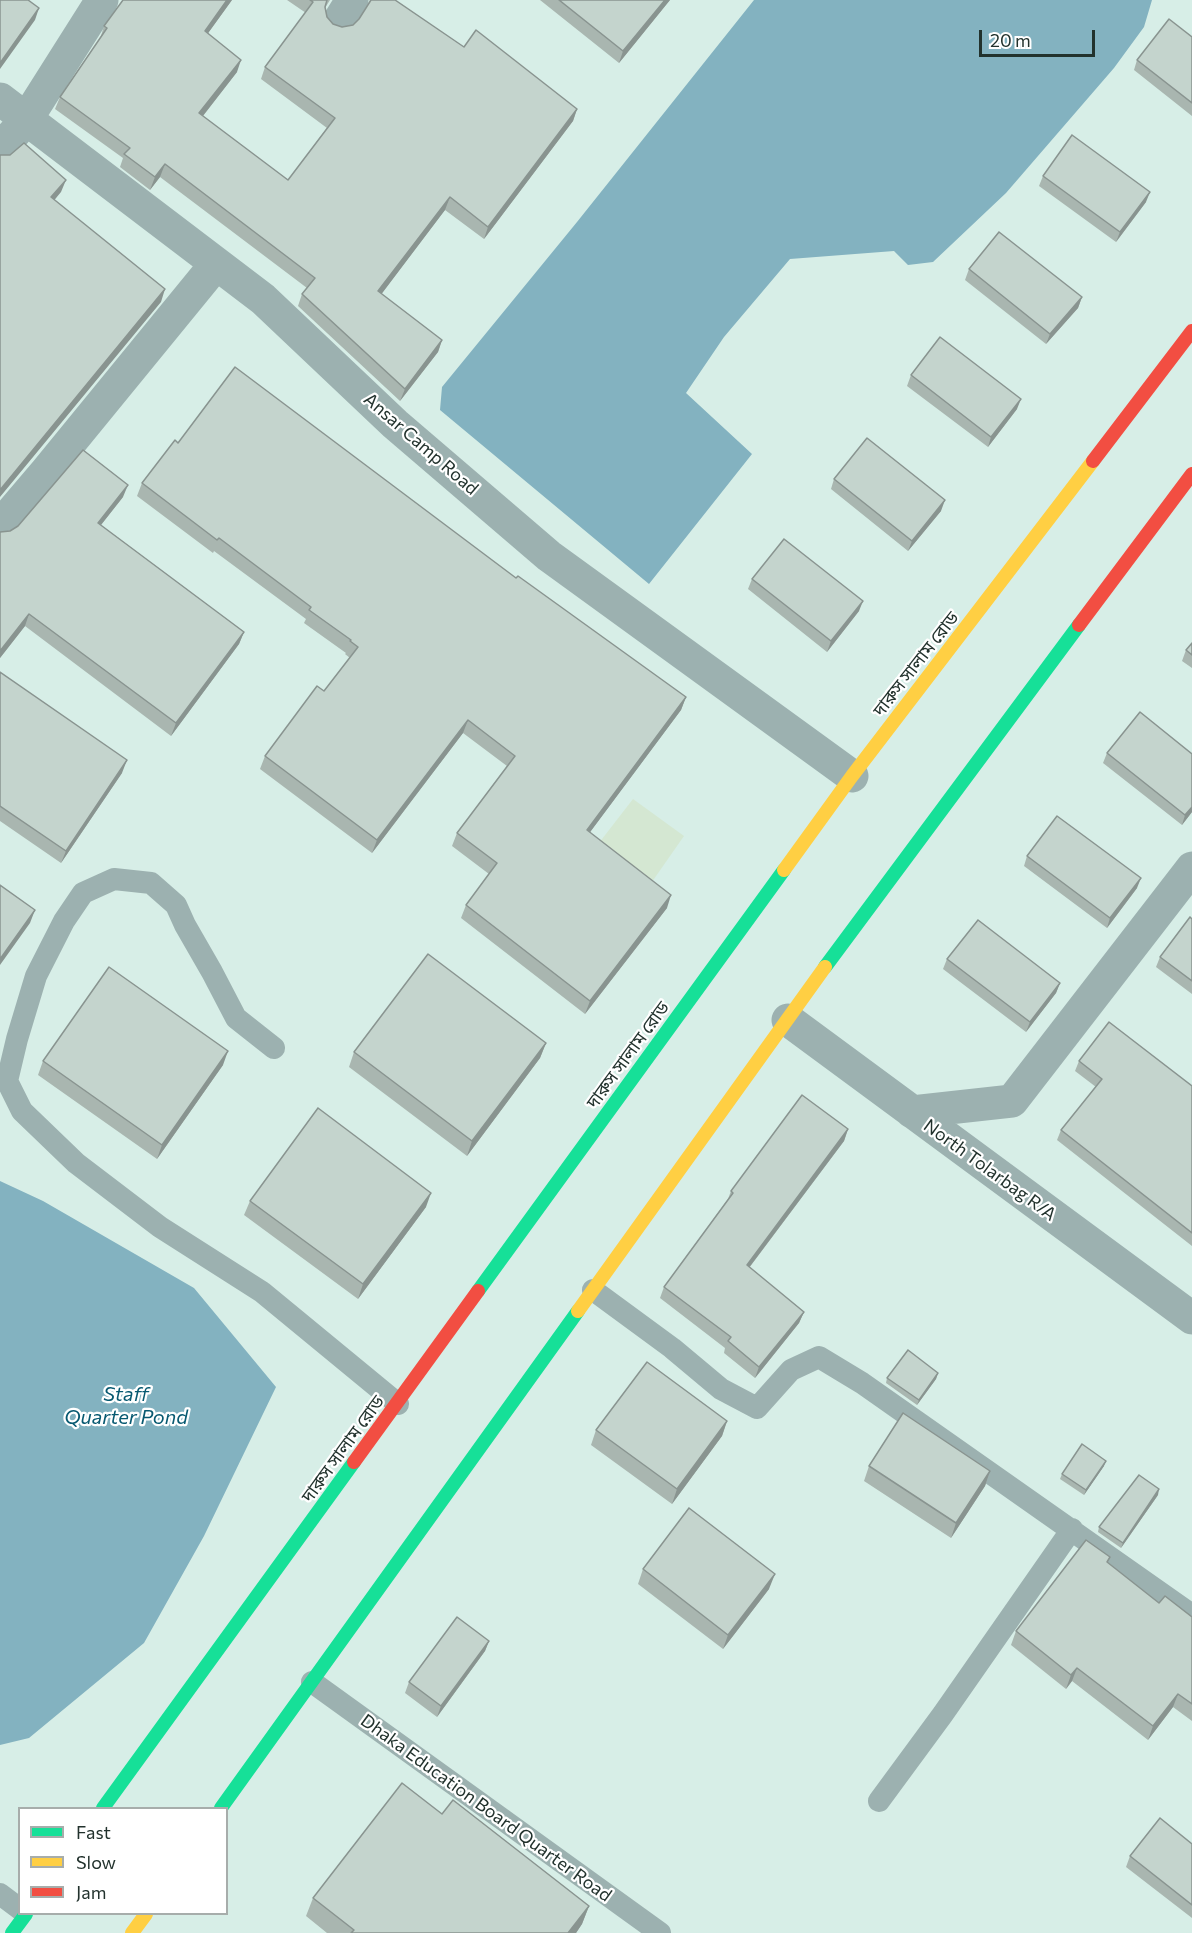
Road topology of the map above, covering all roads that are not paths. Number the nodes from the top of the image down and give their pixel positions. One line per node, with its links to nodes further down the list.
1 (102, 0): 3 (street)
2 (0, 99): 3 (street, Ansar Camp Road)
3 (26, 120): 4 (street); 5 (street, Ansar Camp Road)
4 (0, 149)
5 (216, 264): 8 (street); 9 (street, Ansar Camp Road)
6 (1192, 331): 9 (main road, দারুস সালাম রোড)
7 (1192, 474): 11 (main road)
8 (0, 526)
9 (852, 776): 16 (main road, দারুস সালাম রোড)
10 (1192, 868): 13 (street)
11 (788, 1020): 13 (street, North Tolarbag R/A); 14 (main road)
12 (274, 1048): 16 (lane)
13 (912, 1112): 15 (street, North Tolarbag R/A)
14 (593, 1290): 17 (lane); 19 (main road)
15 (1192, 1318)
16 (398, 1404): 21 (main road, দারুস সালাম রোড)
17 (1072, 1529): 18 (lane); 20 (lane)
18 (1192, 1615)
19 (312, 1682): 22 (main road); 29 (lane, Dhaka Education Board Quarter Road)
20 (879, 1802)
21 (104, 1807)
22 (222, 1807)
23 (0, 1894): 24 (lane)
24 (18, 1908)
25 (24, 1915): 27 (main road)
26 (145, 1915): 28 (main road)
27 (12, 1933)
28 (132, 1933)
29 (660, 1933)

